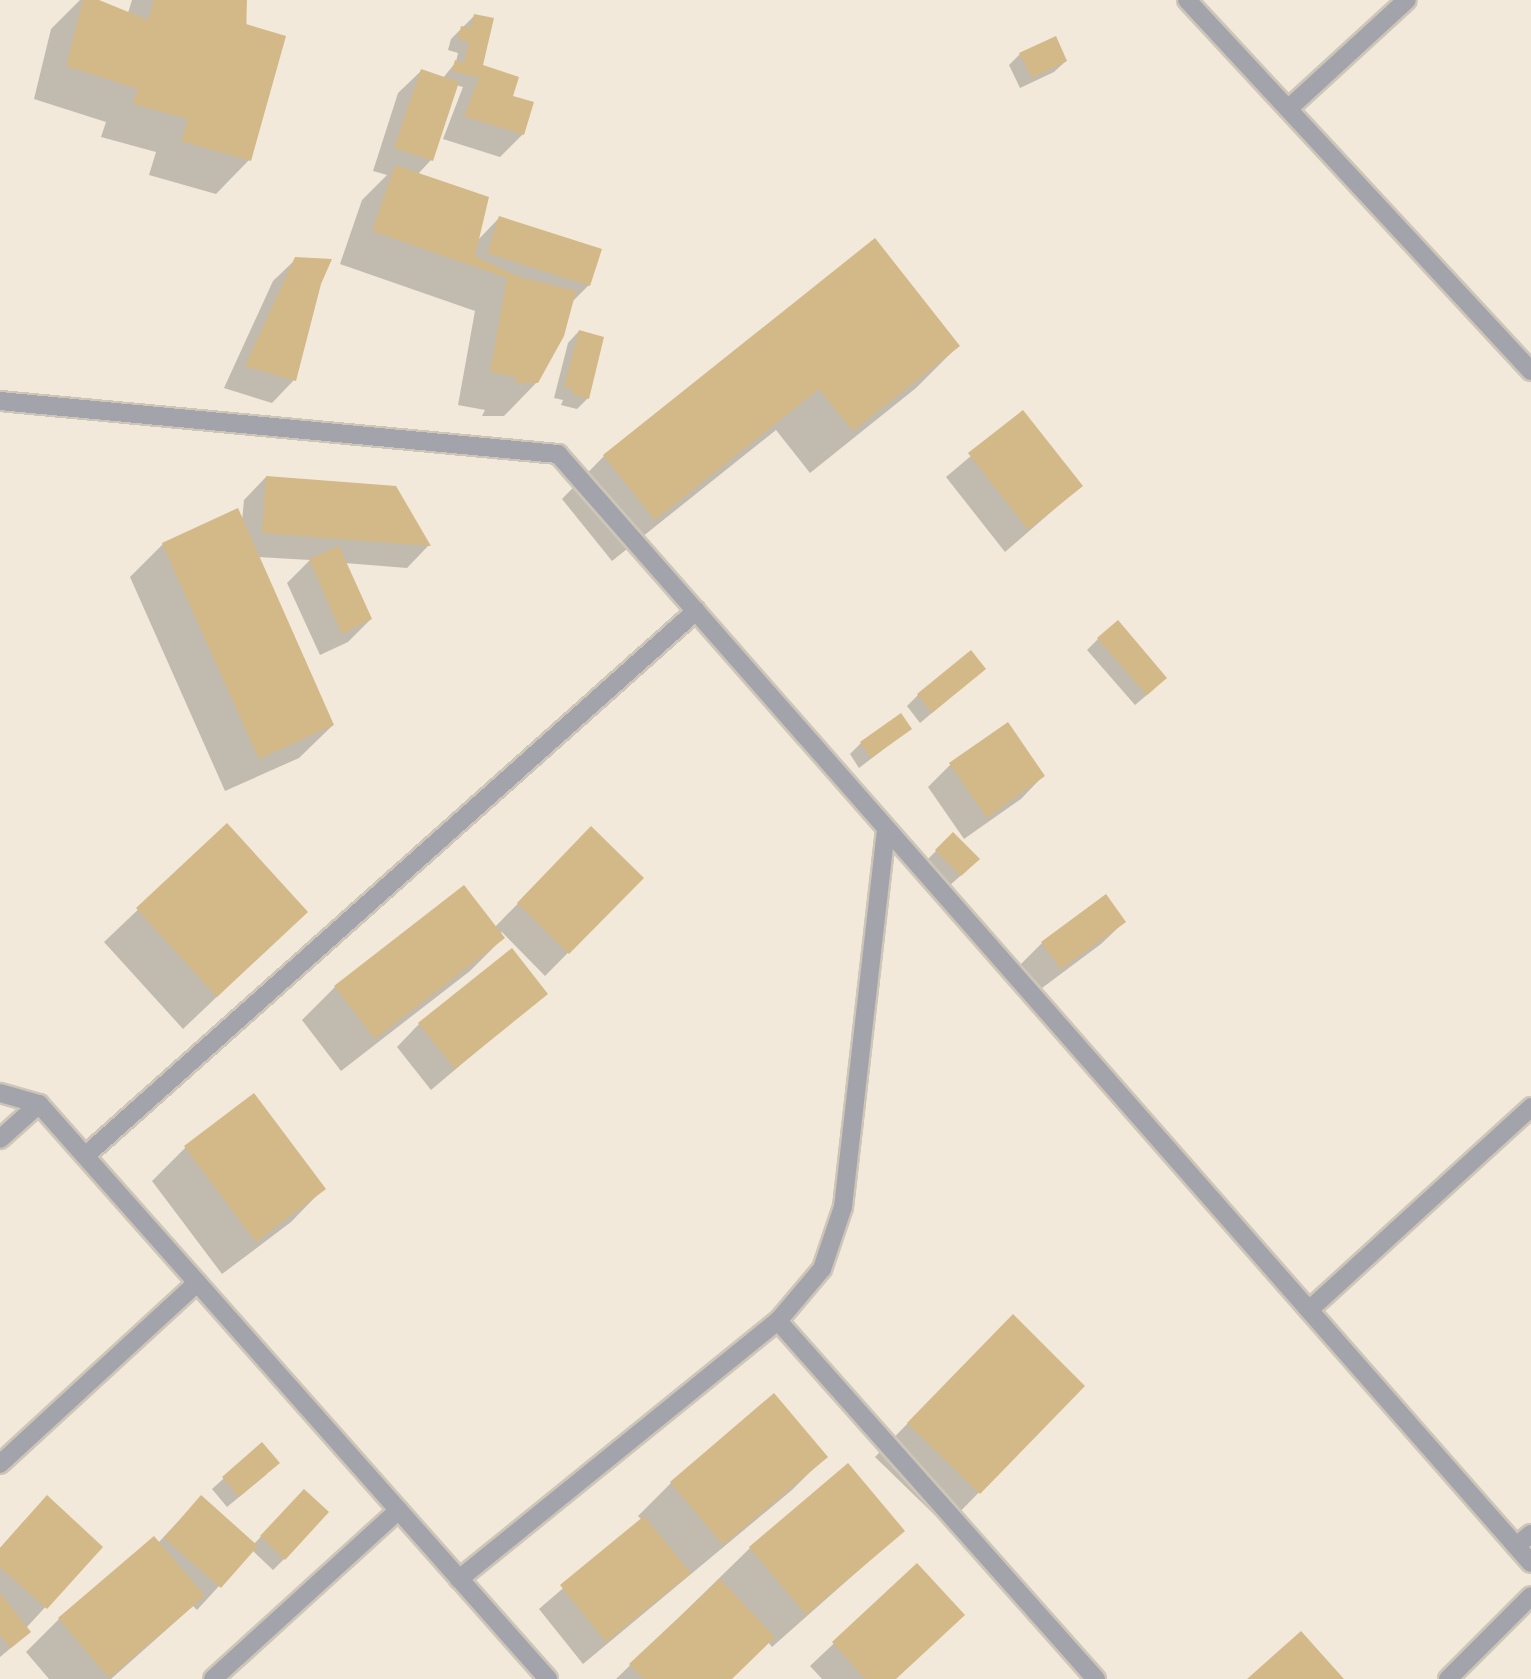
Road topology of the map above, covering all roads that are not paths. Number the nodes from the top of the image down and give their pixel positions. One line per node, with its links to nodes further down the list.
1 (1187, 0): 3 (street)
2 (1407, 0): 3 (street)
3 (1288, 109): 4 (street)
4 (1531, 371)
5 (0, 401): 6 (street)
6 (696, 611): 7 (street); 12 (street)
7 (886, 829): 14 (street); 15 (street)
8 (0, 1094): 9 (street)
9 (39, 1104): 11 (street); 12 (street)
10 (1531, 1107): 14 (street)
11 (0, 1139)
12 (85, 1156): 13 (street)
13 (197, 1283): 16 (street); 17 (street)
14 (1309, 1310): 19 (street)
15 (778, 1322): 21 (street); 25 (street)
16 (0, 1464)
17 (399, 1509): 21 (street); 23 (street)
18 (1531, 1534): 19 (street)
19 (1516, 1546): 20 (street)
20 (1531, 1563)
21 (459, 1579): 24 (street)
22 (1531, 1596): 26 (street)
23 (213, 1679)
24 (548, 1679)
25 (1096, 1679)
26 (1448, 1679)

